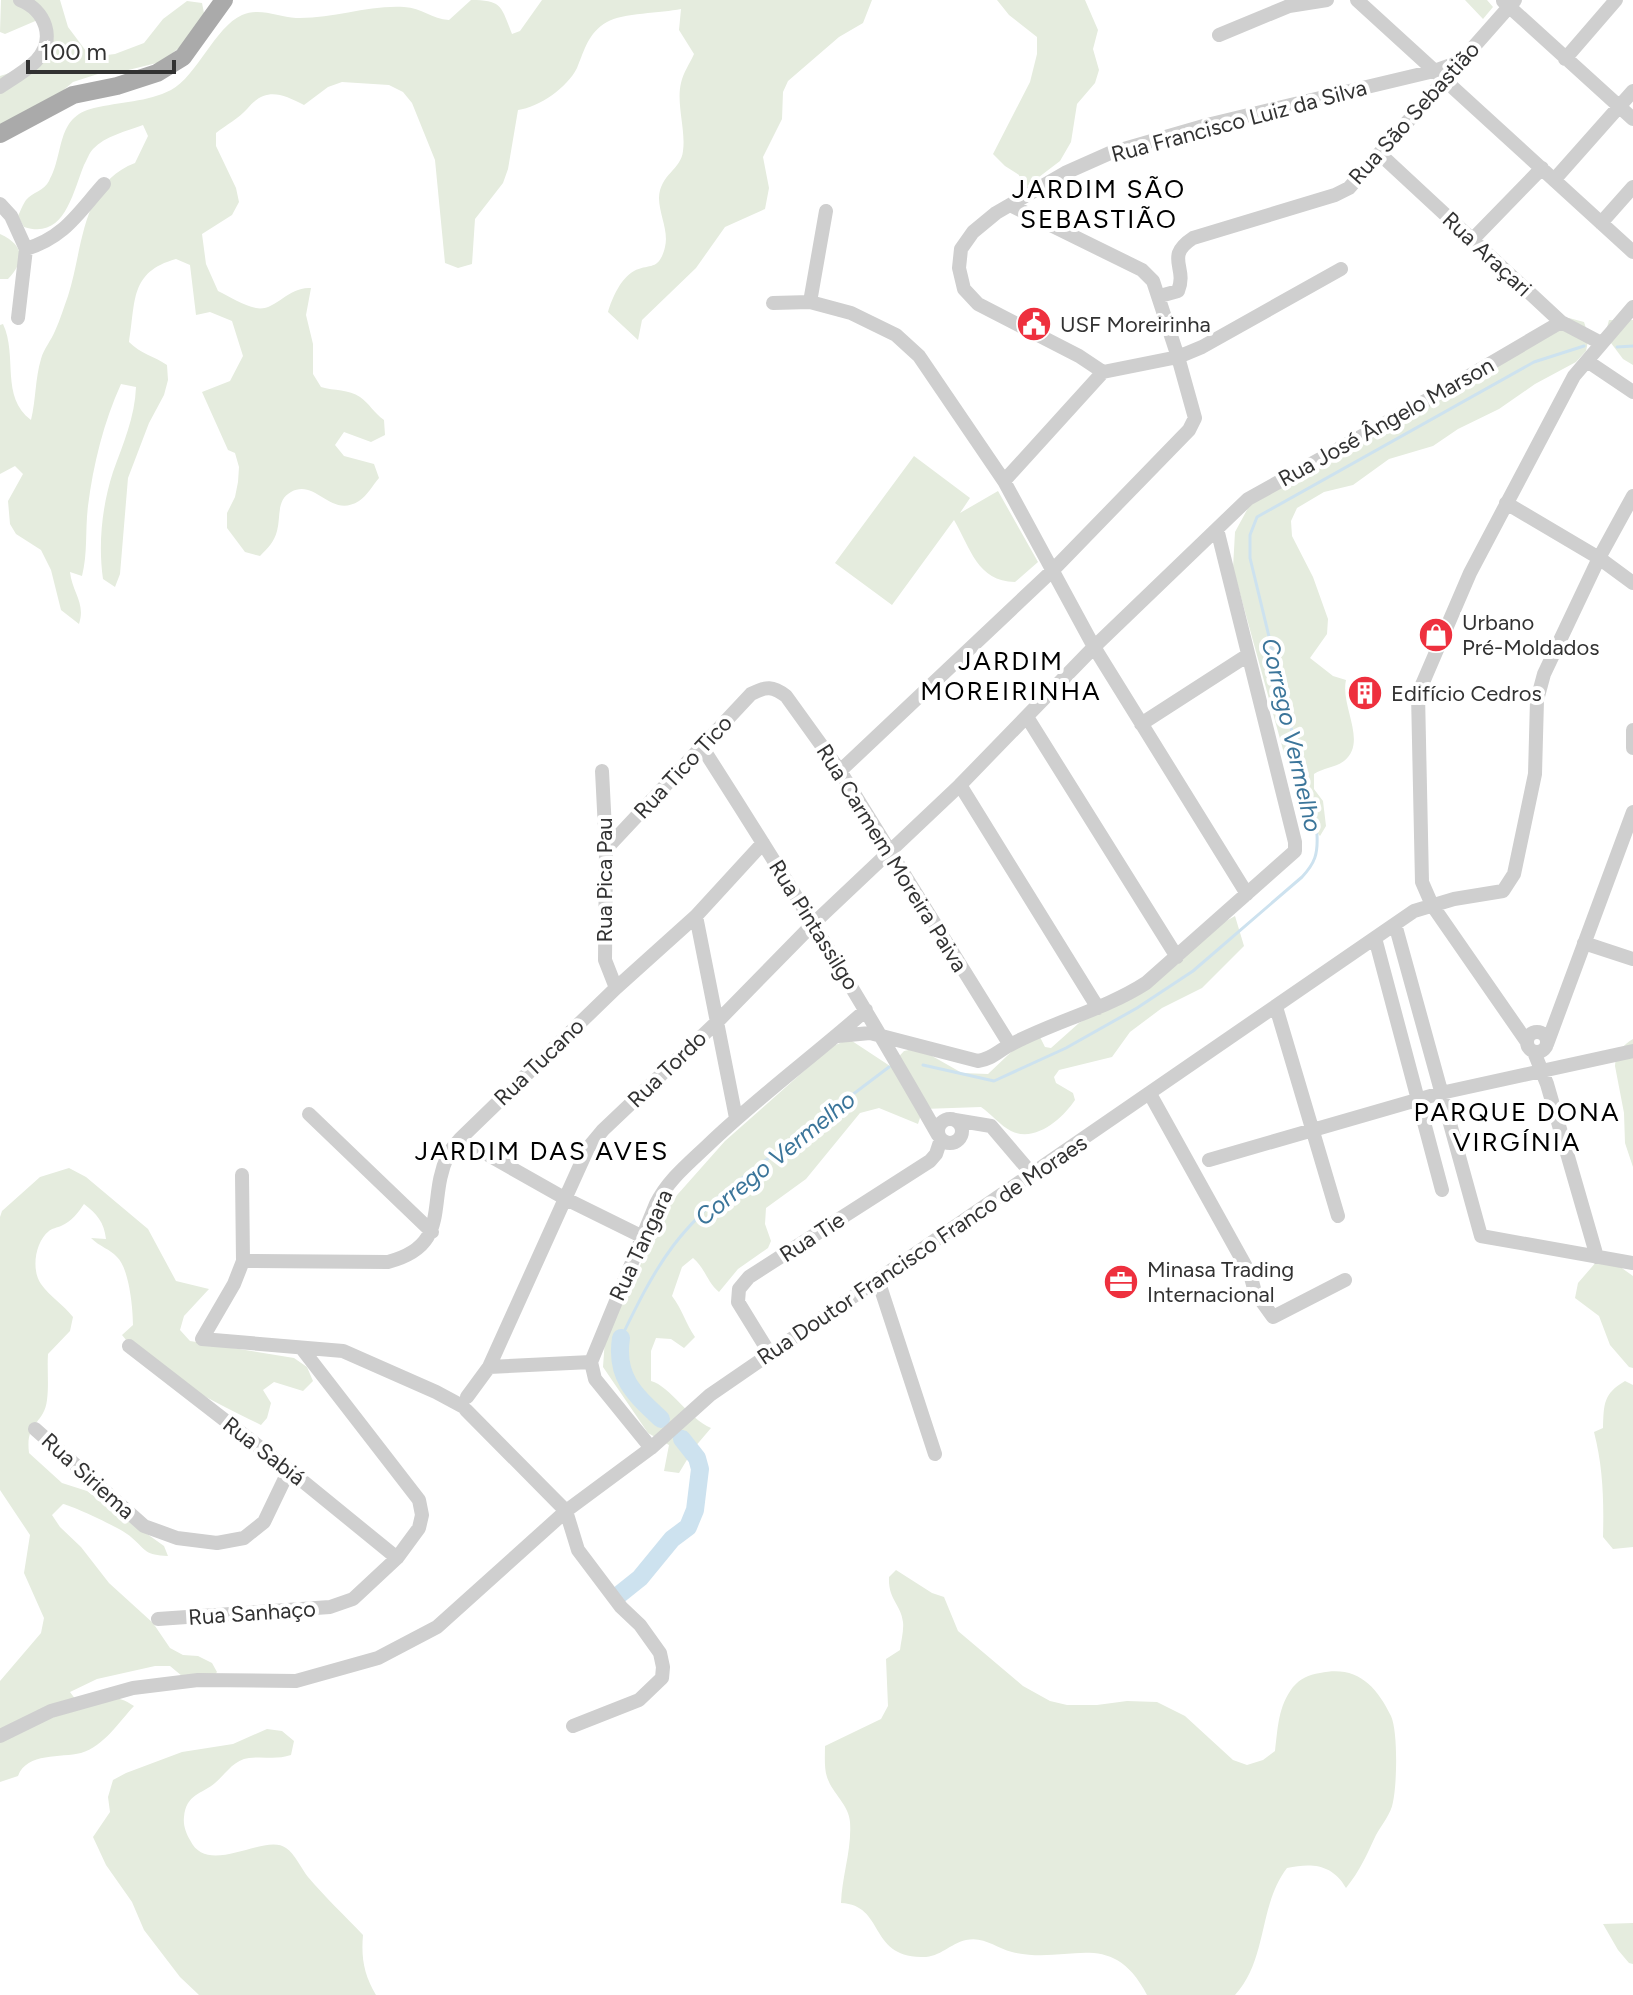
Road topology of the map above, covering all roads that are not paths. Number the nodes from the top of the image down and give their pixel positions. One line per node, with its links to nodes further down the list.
1 (20, 0): 11 (street)
2 (224, 0): 15 (main road)
3 (1327, 0): 7 (street)
4 (1357, 0): 10 (street)
5 (1616, 0): 9 (street)
6 (1508, 2): 9 (street); 10 (street, Rua São Sebastião)
7 (1291, 3): 8 (street)
8 (1219, 35)
9 (1565, 59): 13 (street)
10 (1440, 75): 16 (street, Rua São Sebastião); 17 (street); 21 (street, Rua Francisco Luiz da Silva)
11 (0, 87)
12 (1633, 91): 13 (street)
13 (1619, 106): 14 (street); 18 (street)
14 (1633, 119)
15 (2, 134)
16 (1381, 155): 27 (street, Rua Araçari); 31 (street, Rua São Sebastião)
17 (1542, 168): 18 (street); 27 (street)
18 (1554, 180): 26 (street)
19 (104, 184): 28 (street)
20 (1633, 187): 26 (street)
21 (1035, 190): 23 (street, Rua Francisco Luiz da Silva); 25 (street)
22 (0, 204): 28 (street)
23 (1010, 205): 25 (street); 40 (street, Rua Francisco Luiz da Silva)
24 (826, 211): 32 (street)
25 (1032, 216): 31 (street)
26 (1601, 223): 29 (street)
27 (1472, 240): 36 (street, Rua Araçari)
28 (26, 249): 35 (street)
29 (1633, 252)
30 (1341, 269): 38 (street)
31 (1160, 296): 38 (street)
32 (810, 302): 33 (street); 42 (street)
33 (773, 303)
34 (1633, 307): 37 (street)
35 (18, 318)
36 (1561, 322): 37 (street, Rua Araçari); 45 (street, Rua José Ângelo Marson)
37 (1601, 343): 39 (street)
38 (1178, 357): 40 (street); 47 (street)
39 (1587, 361): 41 (street); 44 (street)
40 (1103, 372): 42 (street)
41 (1633, 392)
42 (1004, 481): 47 (street)
43 (1633, 496): 46 (street, Rua Doutor Francisco Franco de Moraes)
44 (1506, 503): 46 (street); 65 (street)
45 (1217, 529): 49 (street, Rua José Ângelo Marson); 50 (street)
46 (1599, 558): 48 (street); 65 (street, Rua Doutor Francisco Franco de Moraes)
47 (1052, 571): 49 (street); 58 (street)
48 (1633, 583)
49 (1094, 647): 52 (street, Rua José Ângelo Marson); 53 (street)
50 (1248, 655): 53 (street); 64 (street)
51 (763, 688): 55 (street, Rua Tico Tico); 58 (street, Rua Carmem Moreira Paiva)
52 (1027, 717): 59 (street, Rua Tordo); 71 (street)
53 (1141, 724): 64 (street)
54 (1633, 730): 56 (street)
55 (702, 747): 61 (street, Rua Pintassilgo); 62 (street, Rua Tico Tico)
56 (1633, 748)
57 (602, 771): 62 (street, Rua Pica Pau)
58 (840, 771): 63 (street, Rua Carmem Moreira Paiva)
59 (960, 785): 63 (street, Rua Tordo); 75 (street)
60 (1633, 812): 70 (street)
61 (763, 843): 66 (street, Rua Tucano); 67 (street, Rua Pintassilgo)
62 (606, 849): 73 (street, Rua Pica Pau)
63 (890, 851): 67 (street, Rua Tordo); 82 (street, Rua Carmem Moreira Paiva)
64 (1247, 894): 71 (street)
65 (1432, 905): 68 (street, Rua Doutor Francisco Franco de Moraes); 80 (street)
66 (696, 916): 73 (street, Rua Tucano); 77 (street)
67 (814, 923): 76 (street, Rua Pintassilgo); 77 (street, Rua Tordo)
68 (1395, 924): 69 (street, Rua Doutor Francisco Franco de Moraes); 86 (street)
69 (1375, 938): 74 (street, Rua Doutor Francisco Franco de Moraes); 88 (street)
70 (1584, 943): 72 (street); 80 (street)
71 (1177, 957): 75 (street)
72 (1633, 959)
73 (616, 988): 97 (street, Rua Tucano)
74 (1276, 1007): 87 (street, Rua Doutor Francisco Franco de Moraes); 94 (street)
75 (1098, 1008): 82 (street)
76 (866, 1010): 78 (street, Rua Tangara); 79 (street, Rua Pintassilgo)
77 (719, 1020): 91 (street); 102 (street, Rua Tordo)
78 (838, 1036): 79 (street); 91 (street, Rua Tangara)
79 (882, 1036): 81 (street); 84 (street, Rua Pintassilgo)
80 (1540, 1040): 85 (street)
81 (911, 1042): 82 (street); 84 (street)
82 (1010, 1045)
83 (1633, 1051): 85 (street)
84 (894, 1054): 89 (street, Rua Pintassilgo)
85 (1545, 1076): 86 (street); 106 (street)
86 (1441, 1093): 88 (street); 106 (street)
87 (1150, 1094): 99 (street, Rua Doutor Francisco Franco de Moraes); 110 (street)
88 (1418, 1100): 94 (street); 101 (street)
89 (921, 1106): 92 (street); 96 (street, Rua Pintassilgo)
90 (309, 1114): 104 (street)
91 (736, 1118): 105 (street, Rua Tangara)
92 (950, 1120): 93 (street); 95 (street); 96 (street)
93 (986, 1123): 95 (street); 99 (street)
94 (1312, 1130): 98 (street); 103 (street)
95 (961, 1136): 96 (street)
96 (940, 1137): 115 (street, Rua Tie)
97 (460, 1139): 102 (street); 104 (street, Rua Tucano)
98 (1209, 1160)
99 (1032, 1174): 109 (street, Rua Doutor Francisco Franco de Moraes)
100 (242, 1175): 107 (street)
101 (1442, 1190)
102 (566, 1199): 105 (street); 111 (street, Rua Tordo)
103 (1338, 1216)
104 (432, 1232): 107 (street)
105 (641, 1236): 116 (street, Rua Tangara)
106 (1597, 1257): 108 (street)
107 (243, 1261): 113 (street)
108 (1633, 1263)
109 (878, 1280): 115 (street, Rua Doutor Francisco Franco de Moraes); 124 (street)
110 (1345, 1280)
111 (499, 1344): 117 (street); 119 (street, Rua Tordo)
112 (129, 1346): 125 (street, Rua Sabiá)
113 (303, 1350): 114 (street); 120 (street, Rua Sanhaço)
114 (343, 1351): 120 (street); 121 (street)
115 (770, 1354): 123 (street, Rua Doutor Francisco Franco de Moraes)
116 (591, 1362): 118 (street); 123 (street)
117 (511, 1365): 118 (street); 119 (street)
118 (528, 1366): 119 (street)
119 (484, 1376): 121 (street, Rua Tordo)
120 (325, 1380): 127 (street, Rua Sanhaço)
121 (469, 1406): 126 (street)
122 (35, 1429): 125 (street, Rua Siriema)
123 (651, 1448): 126 (street, Rua Doutor Francisco Franco de Moraes)
124 (935, 1454)
125 (289, 1470): 127 (street, Rua Sabiá)
126 (566, 1511): 129 (street); 130 (street, Rua Doutor Francisco Franco de Moraes)
127 (397, 1558): 128 (street, Rua Sanhaço)
128 (158, 1619)
129 (573, 1726)
130 (0, 1736)

